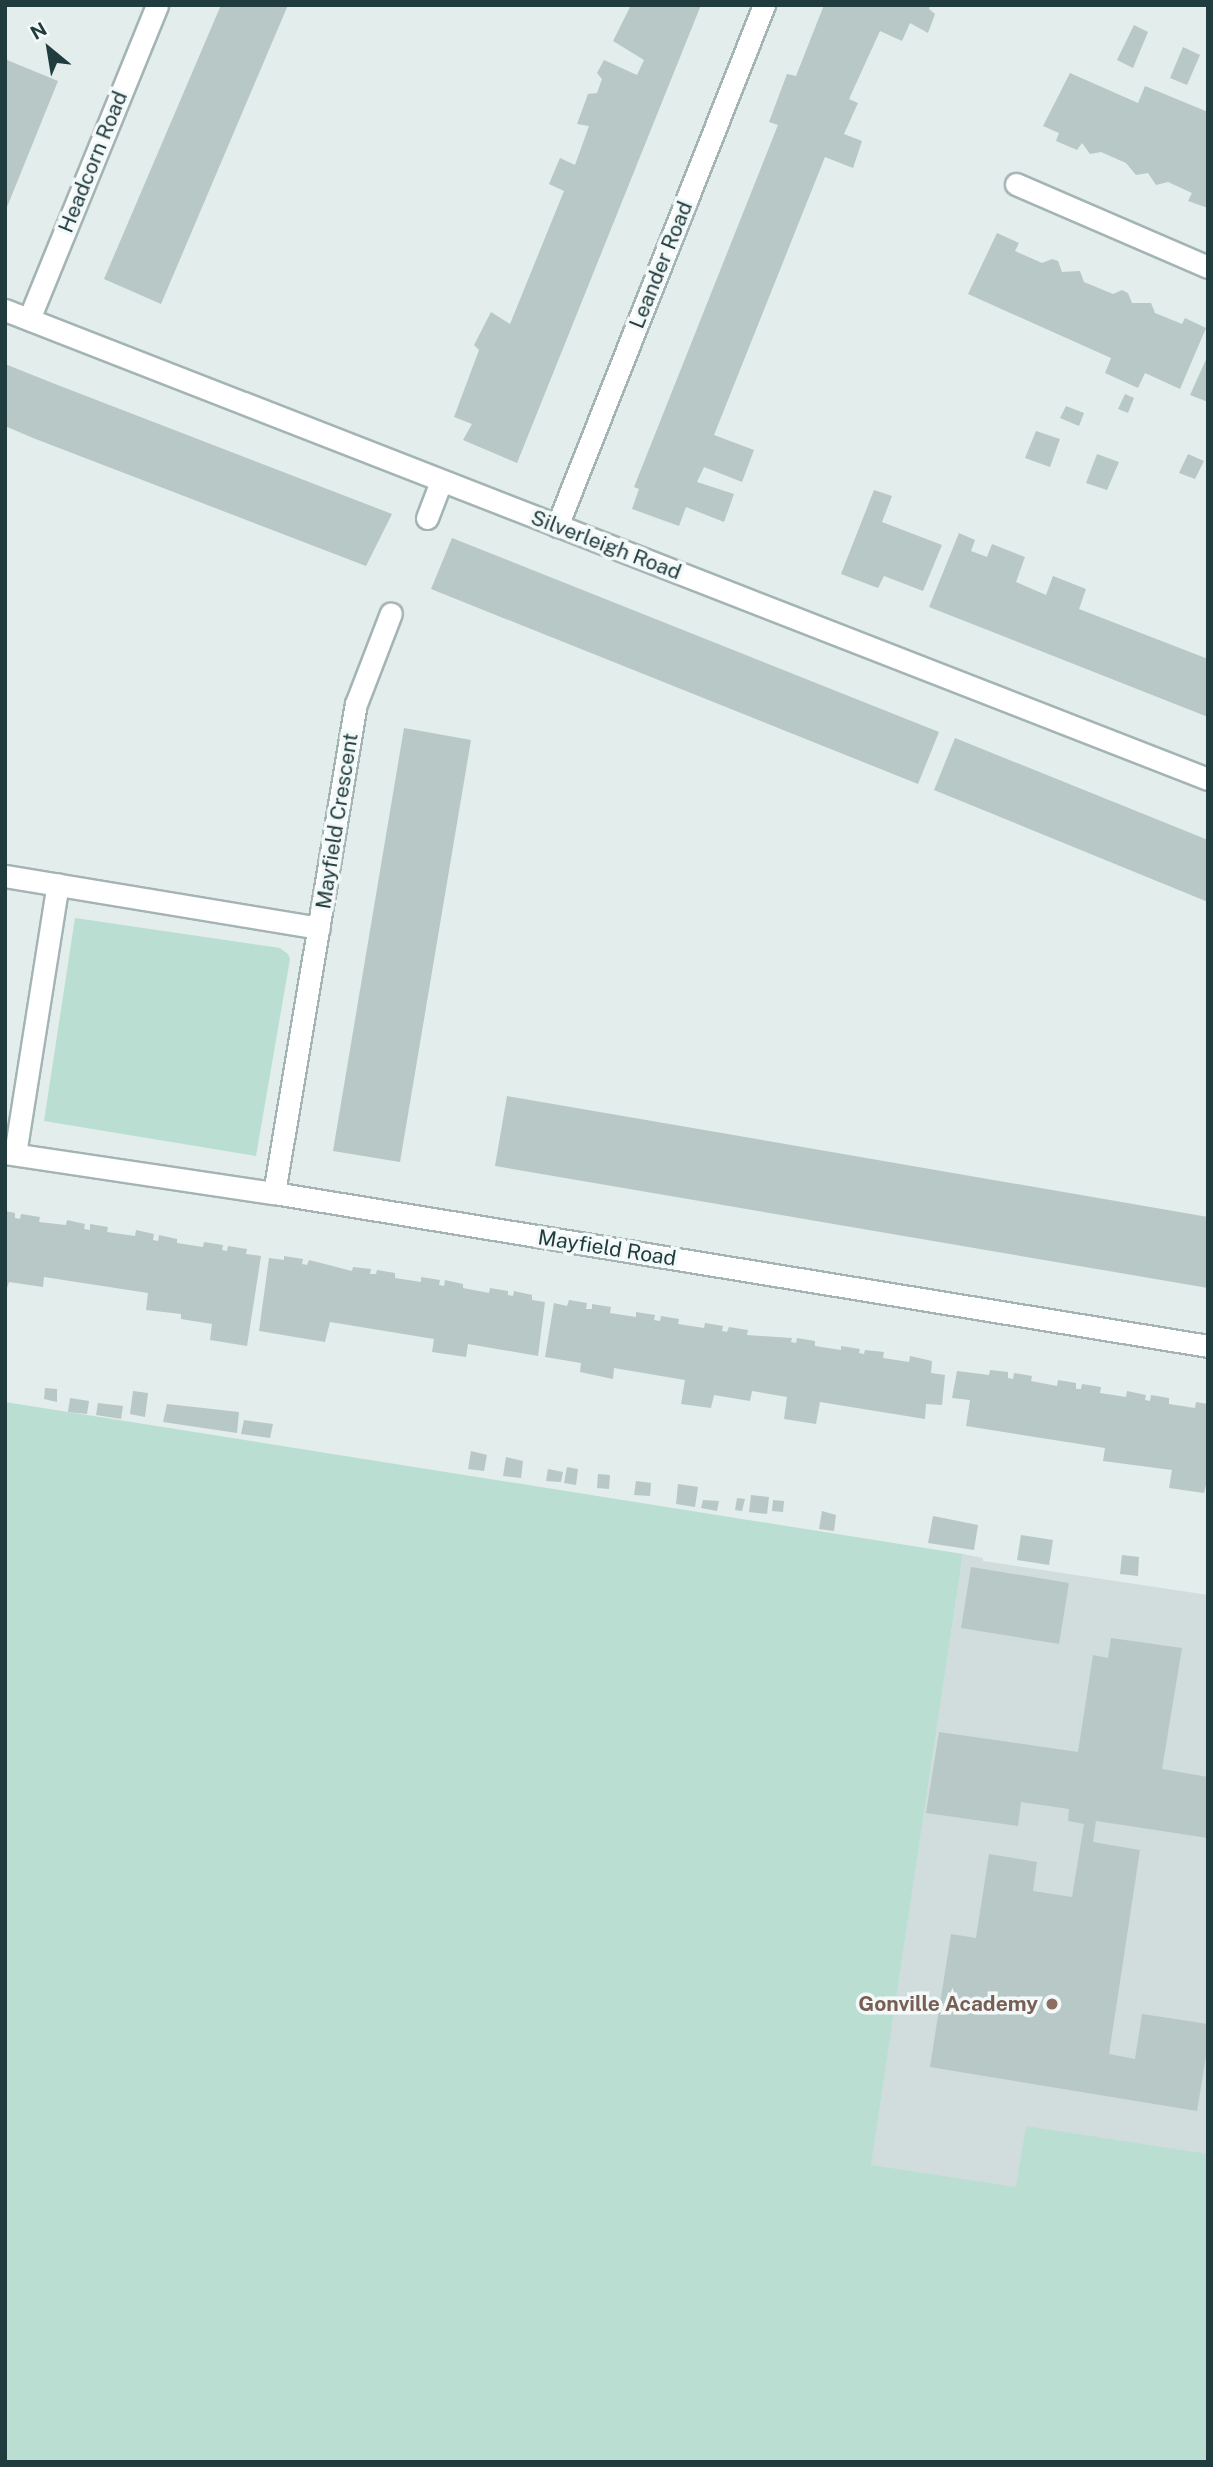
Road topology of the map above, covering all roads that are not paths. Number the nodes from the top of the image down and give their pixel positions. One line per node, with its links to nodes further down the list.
1 (157, 5): 6 (street, Headcorn Road)
2 (764, 5): 9 (street, Leander Road)
3 (1016, 184): 4 (street)
4 (1208, 267)
5 (5, 310): 6 (street, Silverleigh Road)
6 (29, 319): 7 (street, Silverleigh Road)
7 (441, 482): 8 (street); 9 (street, Silverleigh Road)
8 (427, 518)
9 (557, 526): 11 (street, Silverleigh Road)
10 (391, 613): 14 (street, Mayfield Crescent)
11 (1208, 779)
12 (5, 876): 13 (street, Mayfield Crescent)
13 (58, 884): 14 (street, Mayfield Crescent); 15 (street)
14 (319, 928): 16 (street)
15 (10, 1154): 16 (street, Mayfield Road)
16 (274, 1193): 17 (street, Mayfield Road)
17 (1208, 1346)

